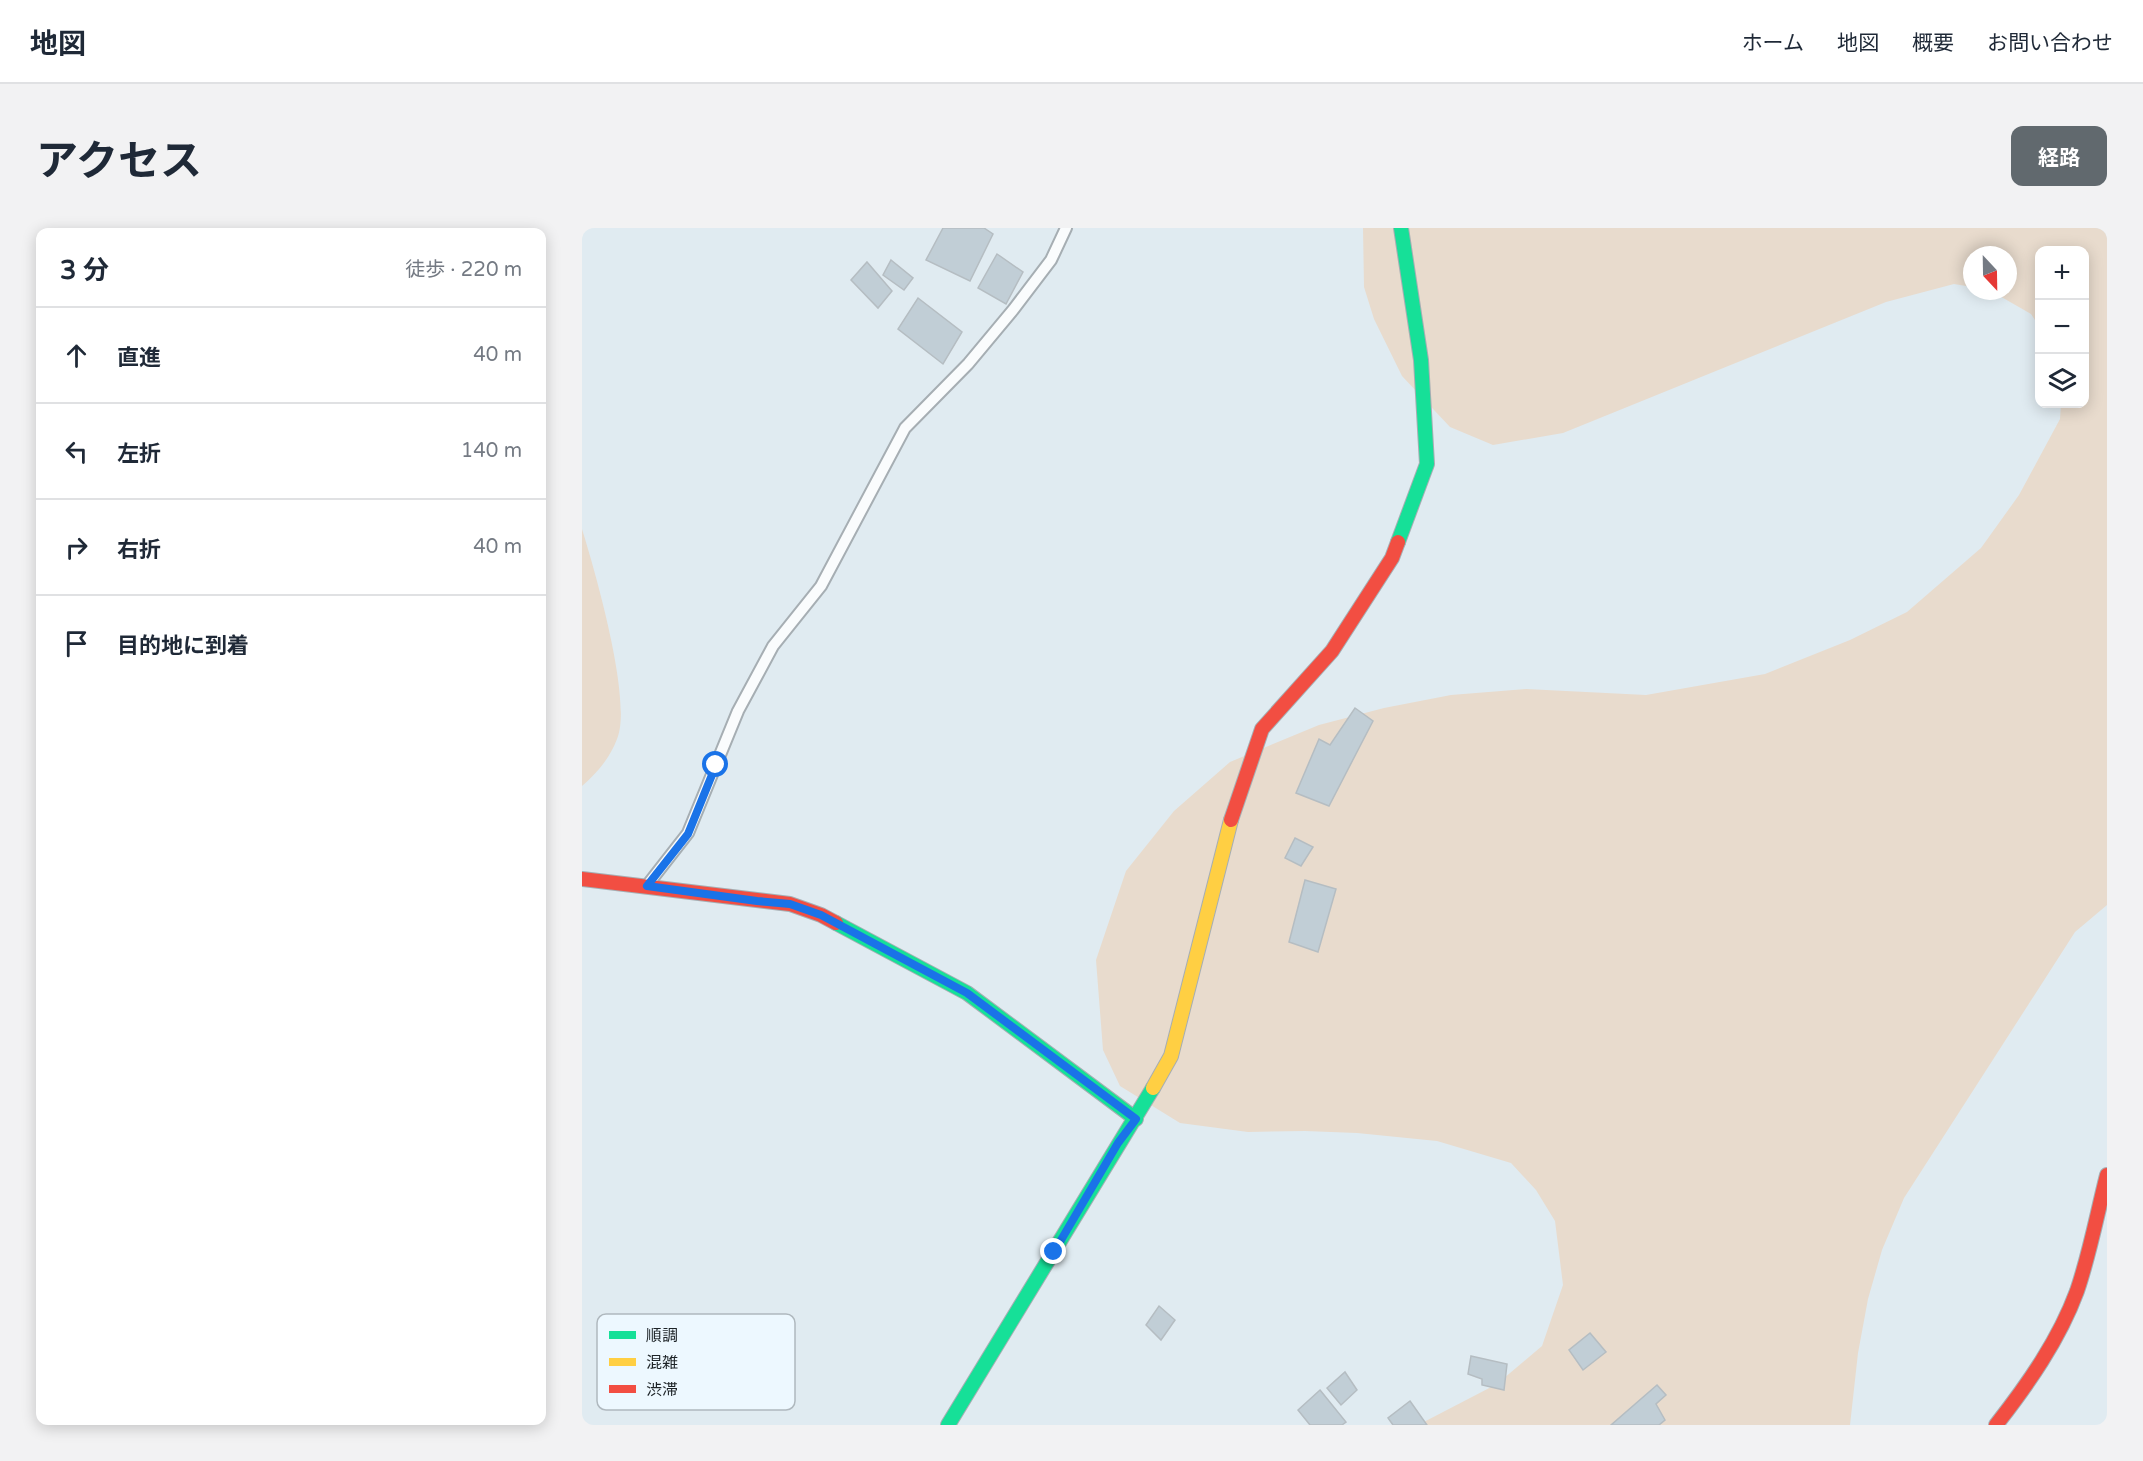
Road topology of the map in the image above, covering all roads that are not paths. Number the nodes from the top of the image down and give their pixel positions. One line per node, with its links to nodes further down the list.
1 (1066, 228): 4 (lane)
2 (1401, 228): 5 (street)
3 (582, 879): 4 (street)
4 (647, 886): 5 (street)
5 (1136, 1119): 7 (street)
6 (2107, 1175): 8 (street)
7 (948, 1425)
8 (1996, 1425)

